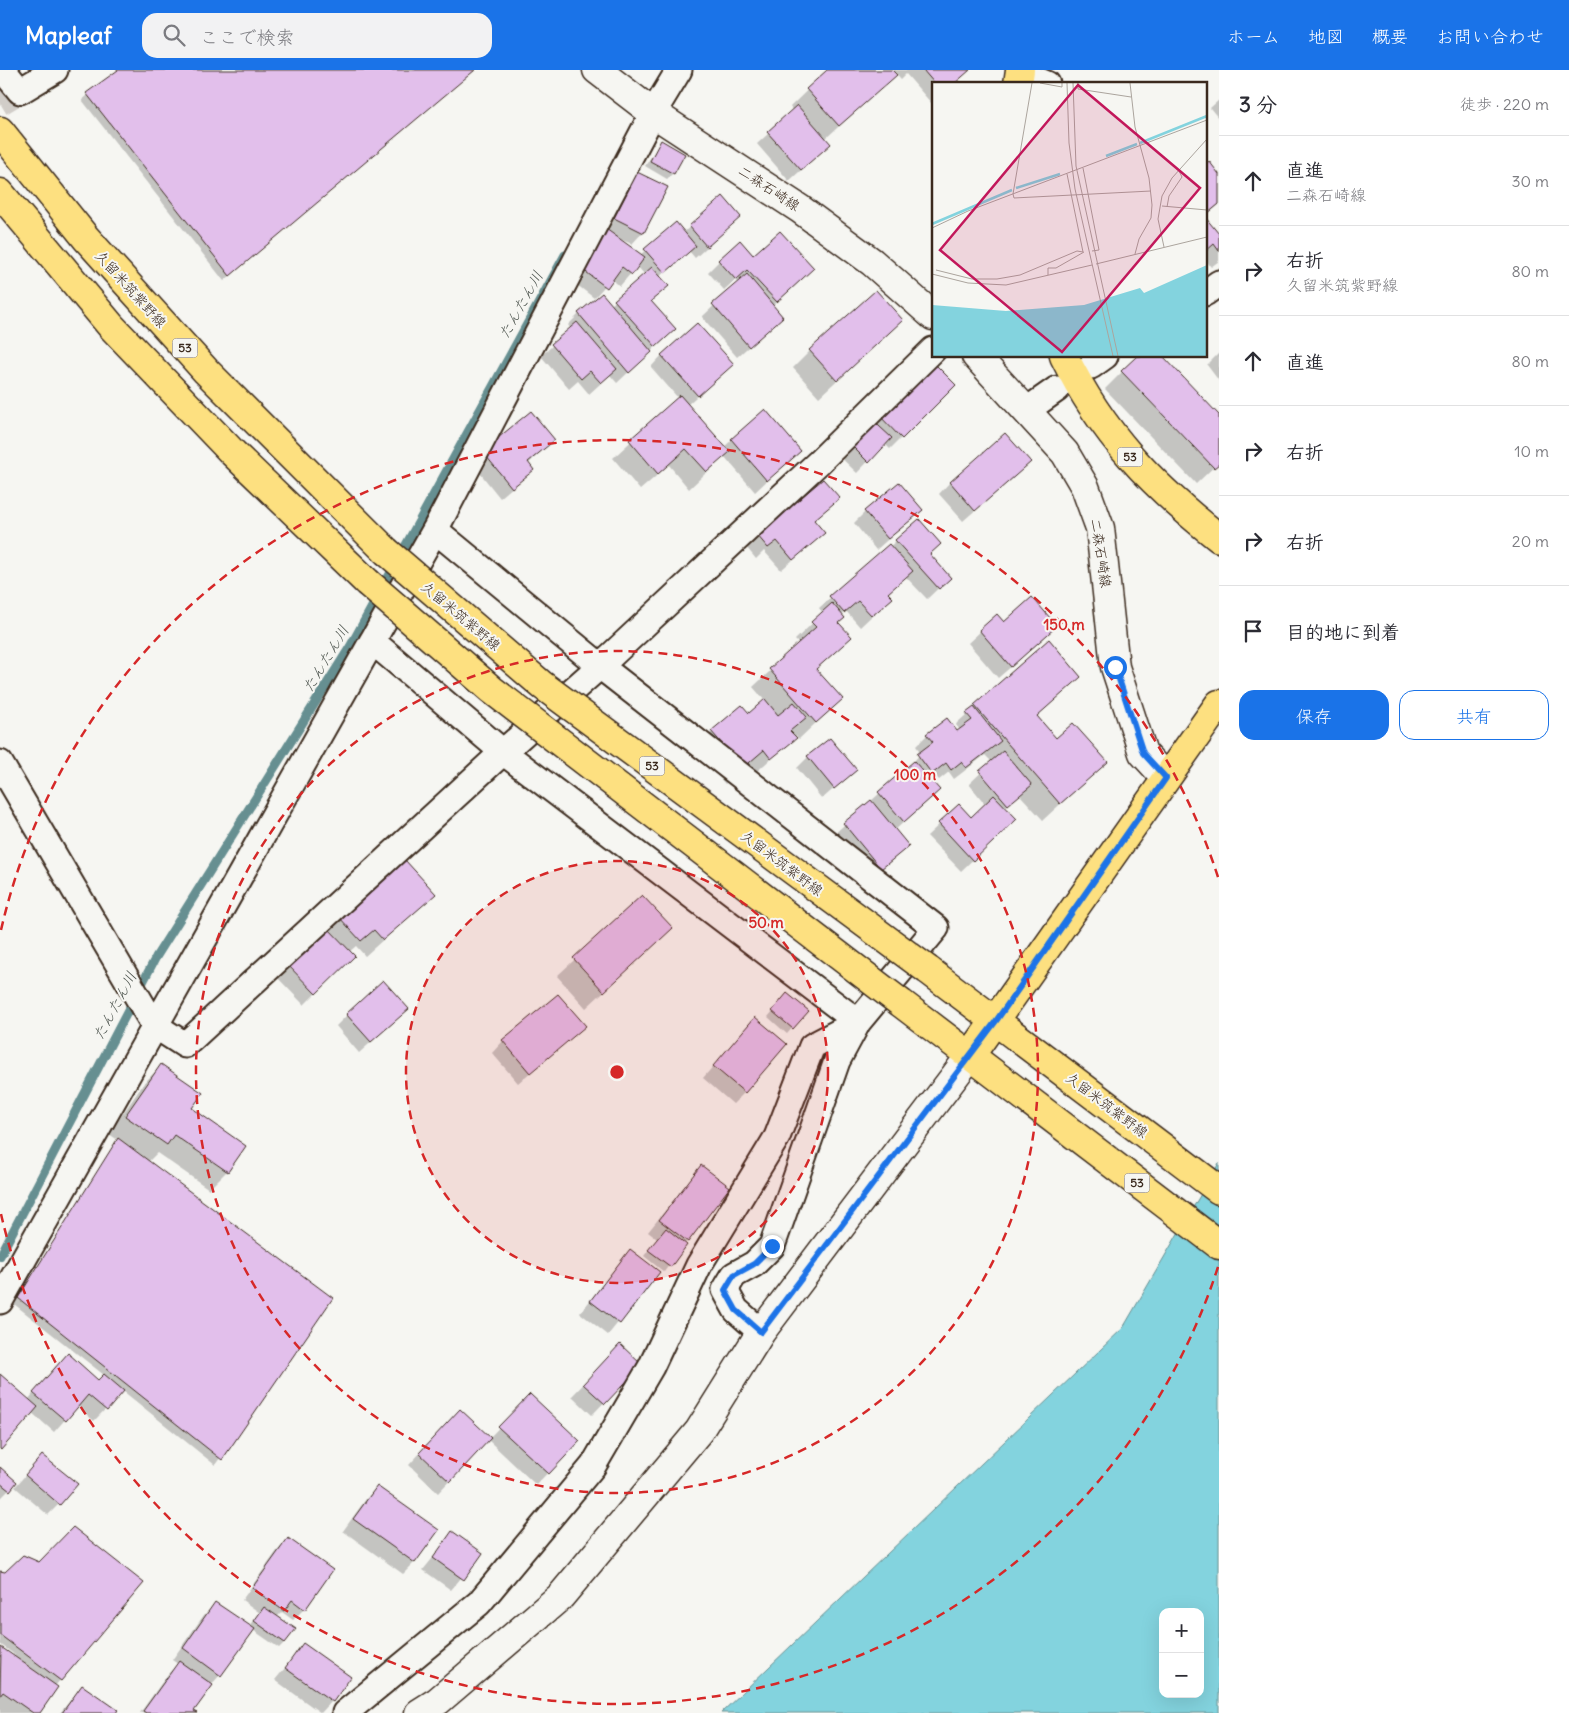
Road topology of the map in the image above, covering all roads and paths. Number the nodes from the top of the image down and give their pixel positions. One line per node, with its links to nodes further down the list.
1 (3, 70): 2 (street)
2 (55, 70)
3 (597, 70): 7 (main road, 二森石崎線)
4 (679, 70): 7 (street)
5 (1020, 76): 6 (street)
6 (1040, 82)
7 (654, 113): 12 (main road, 二森石崎線); 18 (street)
8 (0, 131): 26 (main road, 久留米筑紫野線 / 53, bridge)
9 (0, 193): 29 (main road, 53, bridge)
10 (1219, 282): 11 (street)
11 (1206, 292)
12 (932, 315)
13 (932, 351): 21 (street)
14 (978, 358): 17 (main road, 二森石崎線)
15 (1065, 358): 19 (main road, 53)
16 (1057, 390): 17 (street)
17 (1027, 410): 25 (main road, 二森石崎線)
18 (435, 530): 20 (street); 21 (street)
19 (1219, 538)
20 (372, 641): 23 (street); 28 (street)
21 (600, 666): 23 (street); 27 (street)
22 (1219, 704): 25 (main road)
23 (503, 752): 27 (street); 28 (street)
24 (0, 763): 28 (street)
25 (1166, 778): 26 (main road)
26 (996, 1021): 29 (main road); 30 (main road, 久留米筑紫野線 / 53)
27 (858, 1022): 33 (street); 34 (street)
28 (154, 1025): 32 (street)
29 (970, 1056): 31 (main road, 53); 33 (main road)
30 (1219, 1190)
31 (1219, 1244)
32 (0, 1300)
33 (761, 1332): 35 (main road)
34 (345, 1713)
35 (419, 1713)

